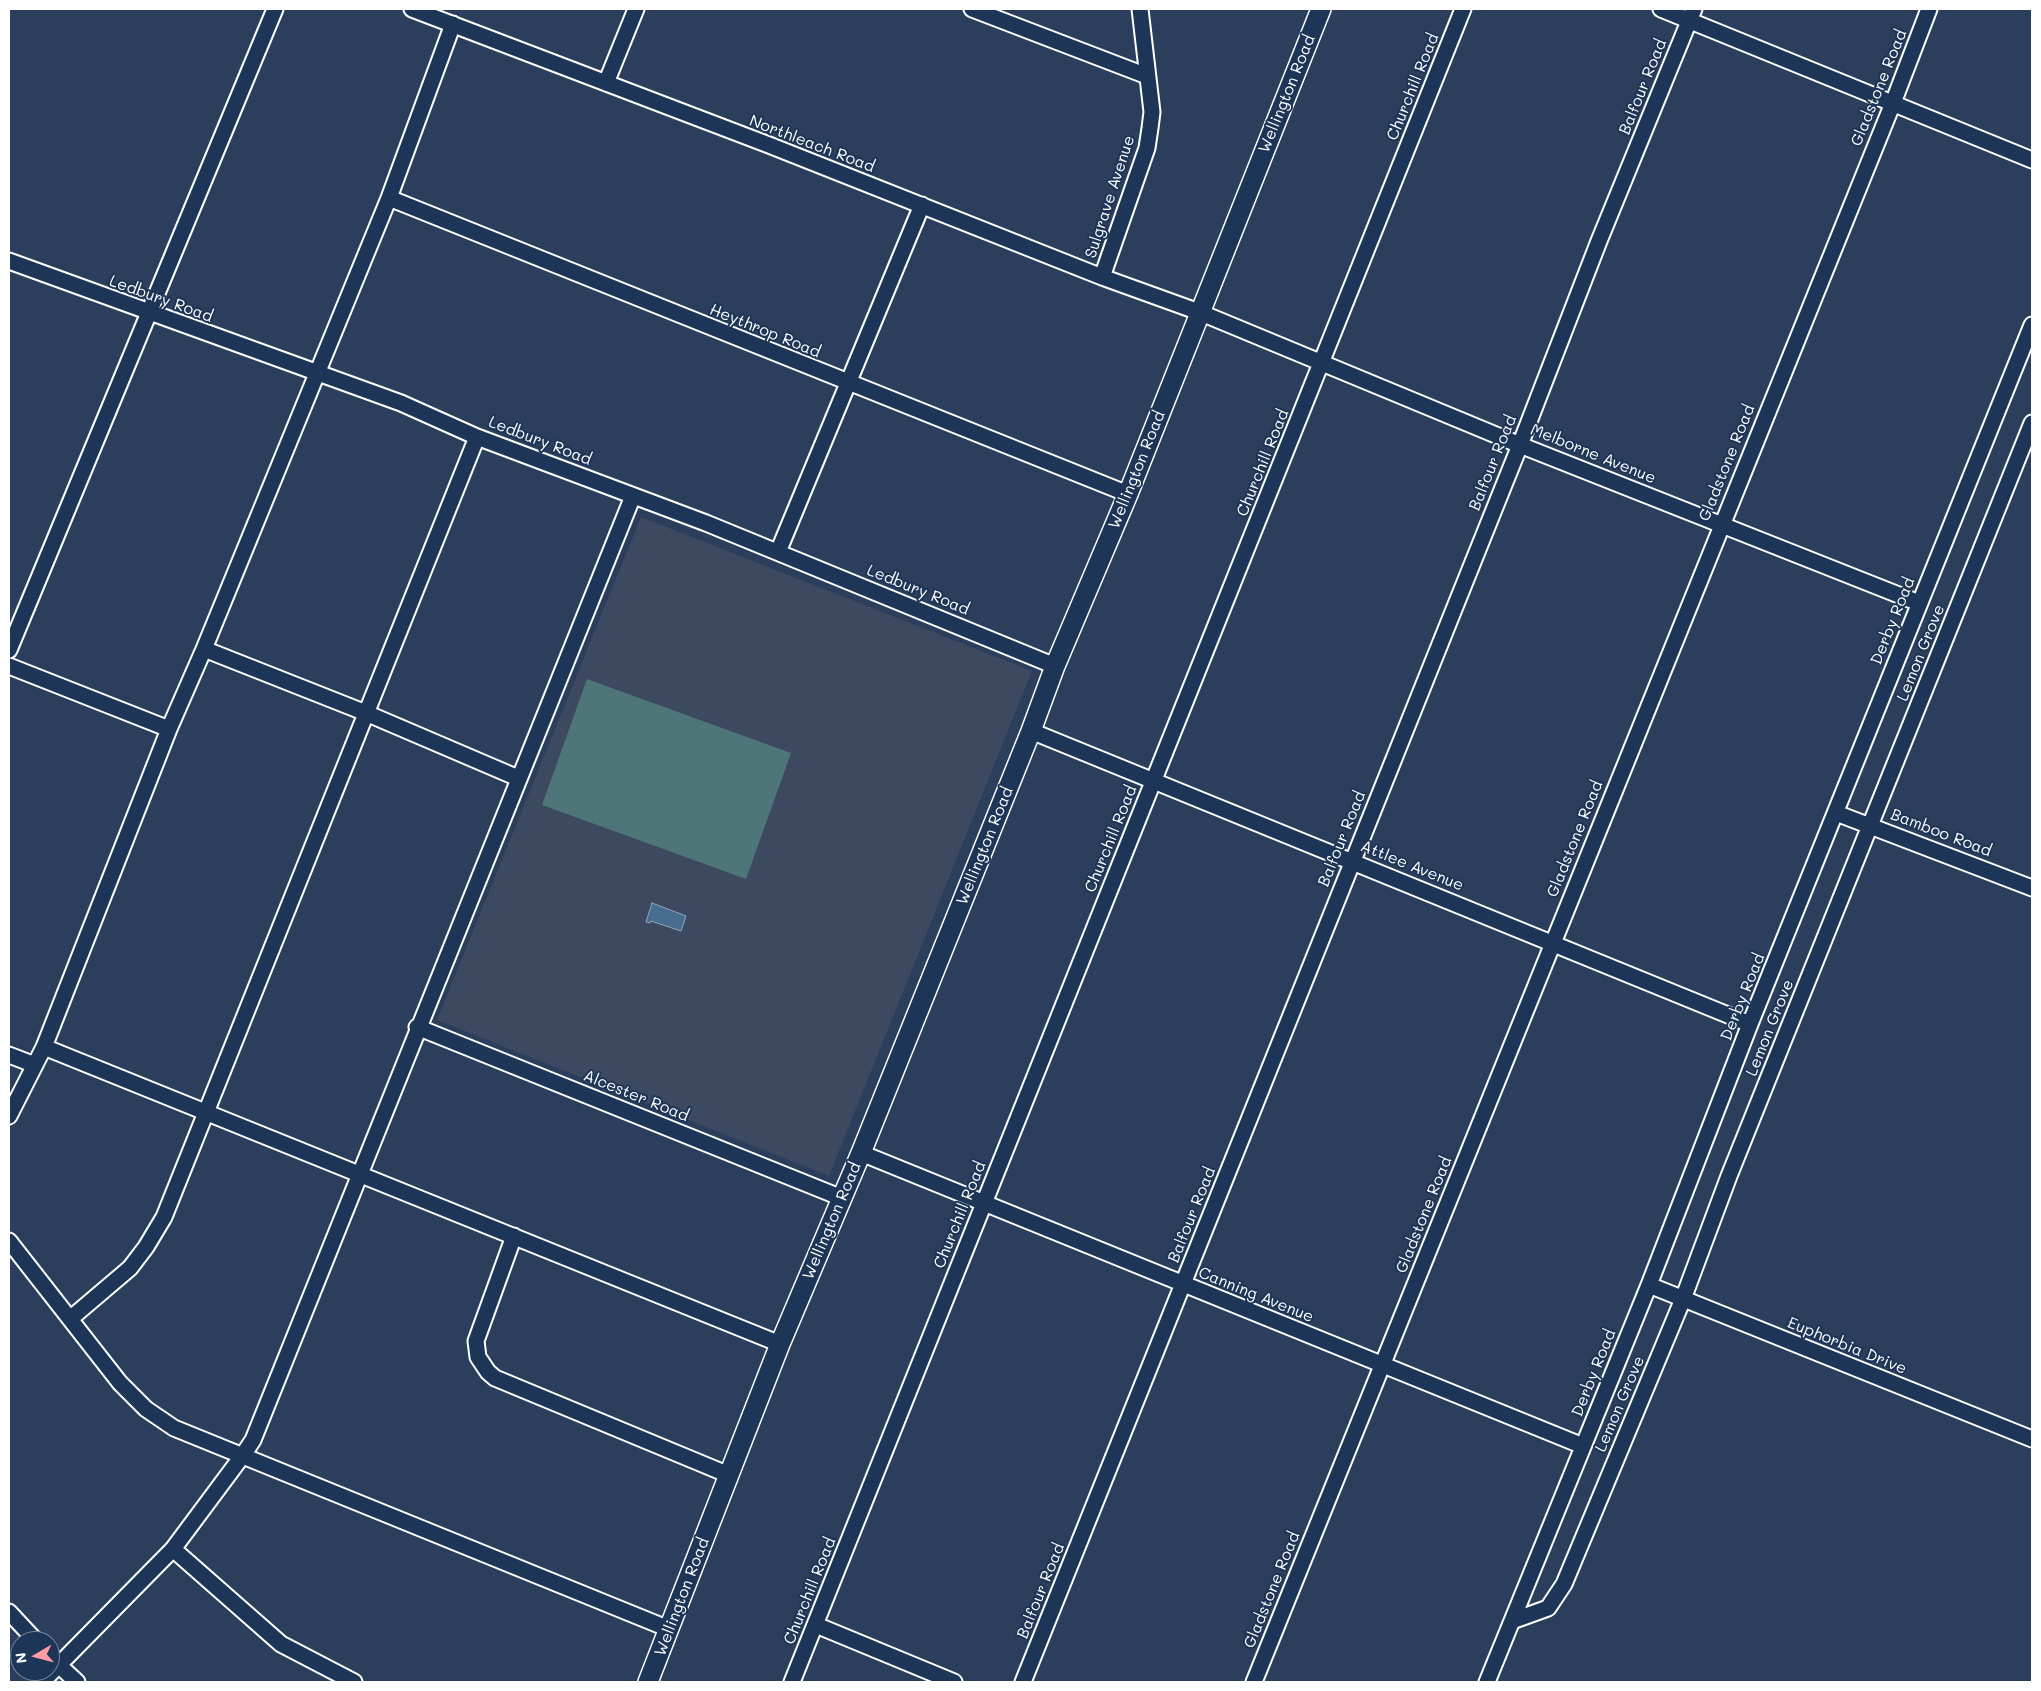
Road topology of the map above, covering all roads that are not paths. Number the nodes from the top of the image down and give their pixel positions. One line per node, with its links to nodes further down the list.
1 (275, 9): 21 (street)
2 (412, 9): 11 (street, Northleach Road)
3 (636, 9): 13 (street)
4 (972, 9): 12 (street)
5 (1140, 9): 12 (street, Sulgrave Avenue)
6 (1321, 9): 20 (main road, Wellington Road)
7 (1463, 9): 23 (street, Churchill Road)
8 (1661, 9): 10 (street)
9 (1929, 9): 14 (street, Gladstone Road)
10 (1692, 14): 14 (street); 28 (street, Balfour Road)
11 (453, 24): 13 (street, Northleach Road); 16 (street)
12 (1147, 76): 19 (street, Sulgrave Avenue)
13 (606, 84): 17 (street, Northleach Road)
14 (1893, 104): 15 (street); 31 (street, Gladstone Road)
15 (2032, 160)
16 (389, 198): 24 (street); 25 (street, Heythrop Road)
17 (922, 205): 19 (street, Northleach Road); 25 (street)
18 (9, 261): 21 (street, Ledbury Road)
19 (1102, 277): 20 (street, Northleach Road)
20 (1199, 312): 23 (street, Melborne Avenue); 29 (main road, Wellington Road)
21 (148, 313): 24 (street, Ledbury Road); 35 (street)
22 (2032, 325): 33 (street, Derby Road)
23 (1322, 363): 28 (street, Melborne Avenue); 42 (street, Churchill Road)
24 (318, 372): 27 (street, Ledbury Road); 34 (street)
25 (847, 383): 29 (street, Heythrop Road); 32 (street)
26 (2032, 423): 44 (street, Lemon Grove)
27 (477, 437): 30 (street, Ledbury Road); 38 (street)
28 (1520, 445): 31 (street, Melborne Avenue); 45 (street, Balfour Road)
29 (1128, 494): 37 (main road, Wellington Road)
30 (633, 496): 32 (street, Ledbury Road); 41 (street)
31 (1721, 524): 33 (street, Melborne Avenue); 47 (street, Gladstone Road)
32 (778, 552): 37 (street, Ledbury Road)
33 (1919, 603): 43 (street, Derby Road)
34 (204, 649): 38 (street); 39 (street)
35 (9, 650)
36 (9, 666): 39 (street)
37 (1055, 666): 40 (main road, Wellington Road)
38 (366, 713): 41 (street); 53 (street)
39 (169, 730): 50 (street)
40 (1031, 731): 42 (street, Attlee Avenue); 55 (main road, Wellington Road)
41 (518, 778): 49 (street)
42 (1153, 780): 45 (street, Attlee Avenue); 58 (street, Churchill Road)
43 (1836, 813): 44 (street, Bamboo Road); 48 (street, Derby Road)
44 (1871, 825): 46 (street, Bamboo Road); 63 (street, Lemon Grove)
45 (1352, 860): 47 (street, Attlee Avenue); 61 (street, Balfour Road)
46 (2032, 888)
47 (1551, 943): 48 (street, Attlee Avenue); 66 (street, Gladstone Road)
48 (1750, 1024): 62 (street, Derby Road)
49 (417, 1027): 56 (street); 57 (street, Alcester Road)
50 (44, 1047): 52 (street); 53 (street)
51 (9, 1055): 52 (street)
52 (35, 1065): 54 (street)
53 (206, 1112): 56 (street); 64 (street)
54 (9, 1116)
55 (861, 1153): 57 (main road, Wellington Road); 58 (street, Canning Avenue)
56 (359, 1173): 59 (street); 69 (street)
57 (842, 1198): 65 (main road, Wellington Road)
58 (984, 1203): 61 (street, Canning Avenue); 74 (street, Churchill Road)
59 (514, 1236): 65 (street); 70 (street)
60 (9, 1242): 64 (street)
61 (1183, 1284): 66 (street, Canning Avenue); 84 (street, Balfour Road)
62 (1649, 1285): 63 (street, Euphorbia Drive); 68 (street, Derby Road)
63 (1683, 1299): 67 (street, Euphorbia Drive); 73 (street, Lemon Grove)
64 (70, 1319): 69 (street)
65 (780, 1344): 70 (main road, Wellington Road)
66 (1383, 1364): 68 (street, Canning Avenue); 85 (street, Gladstone Road)
67 (2032, 1439)
68 (1583, 1446): 73 (street, Derby Road)
69 (244, 1456): 71 (street); 75 (street)
70 (729, 1476): 75 (main road, Wellington Road)
71 (173, 1549): 77 (street); 80 (street)
72 (9, 1612): 76 (street)
73 (1512, 1621): 86 (street, Derby Road)
74 (816, 1624): 82 (street, Churchill Road); 83 (street)
75 (669, 1629): 81 (main road, Wellington Road)
76 (27, 1631)
77 (60, 1655)
78 (60, 1666): 79 (street)
79 (77, 1682)
80 (354, 1682)
81 (648, 1682)
82 (792, 1682)
83 (954, 1682)
84 (1022, 1682)
85 (1254, 1682)
86 (1487, 1682)

